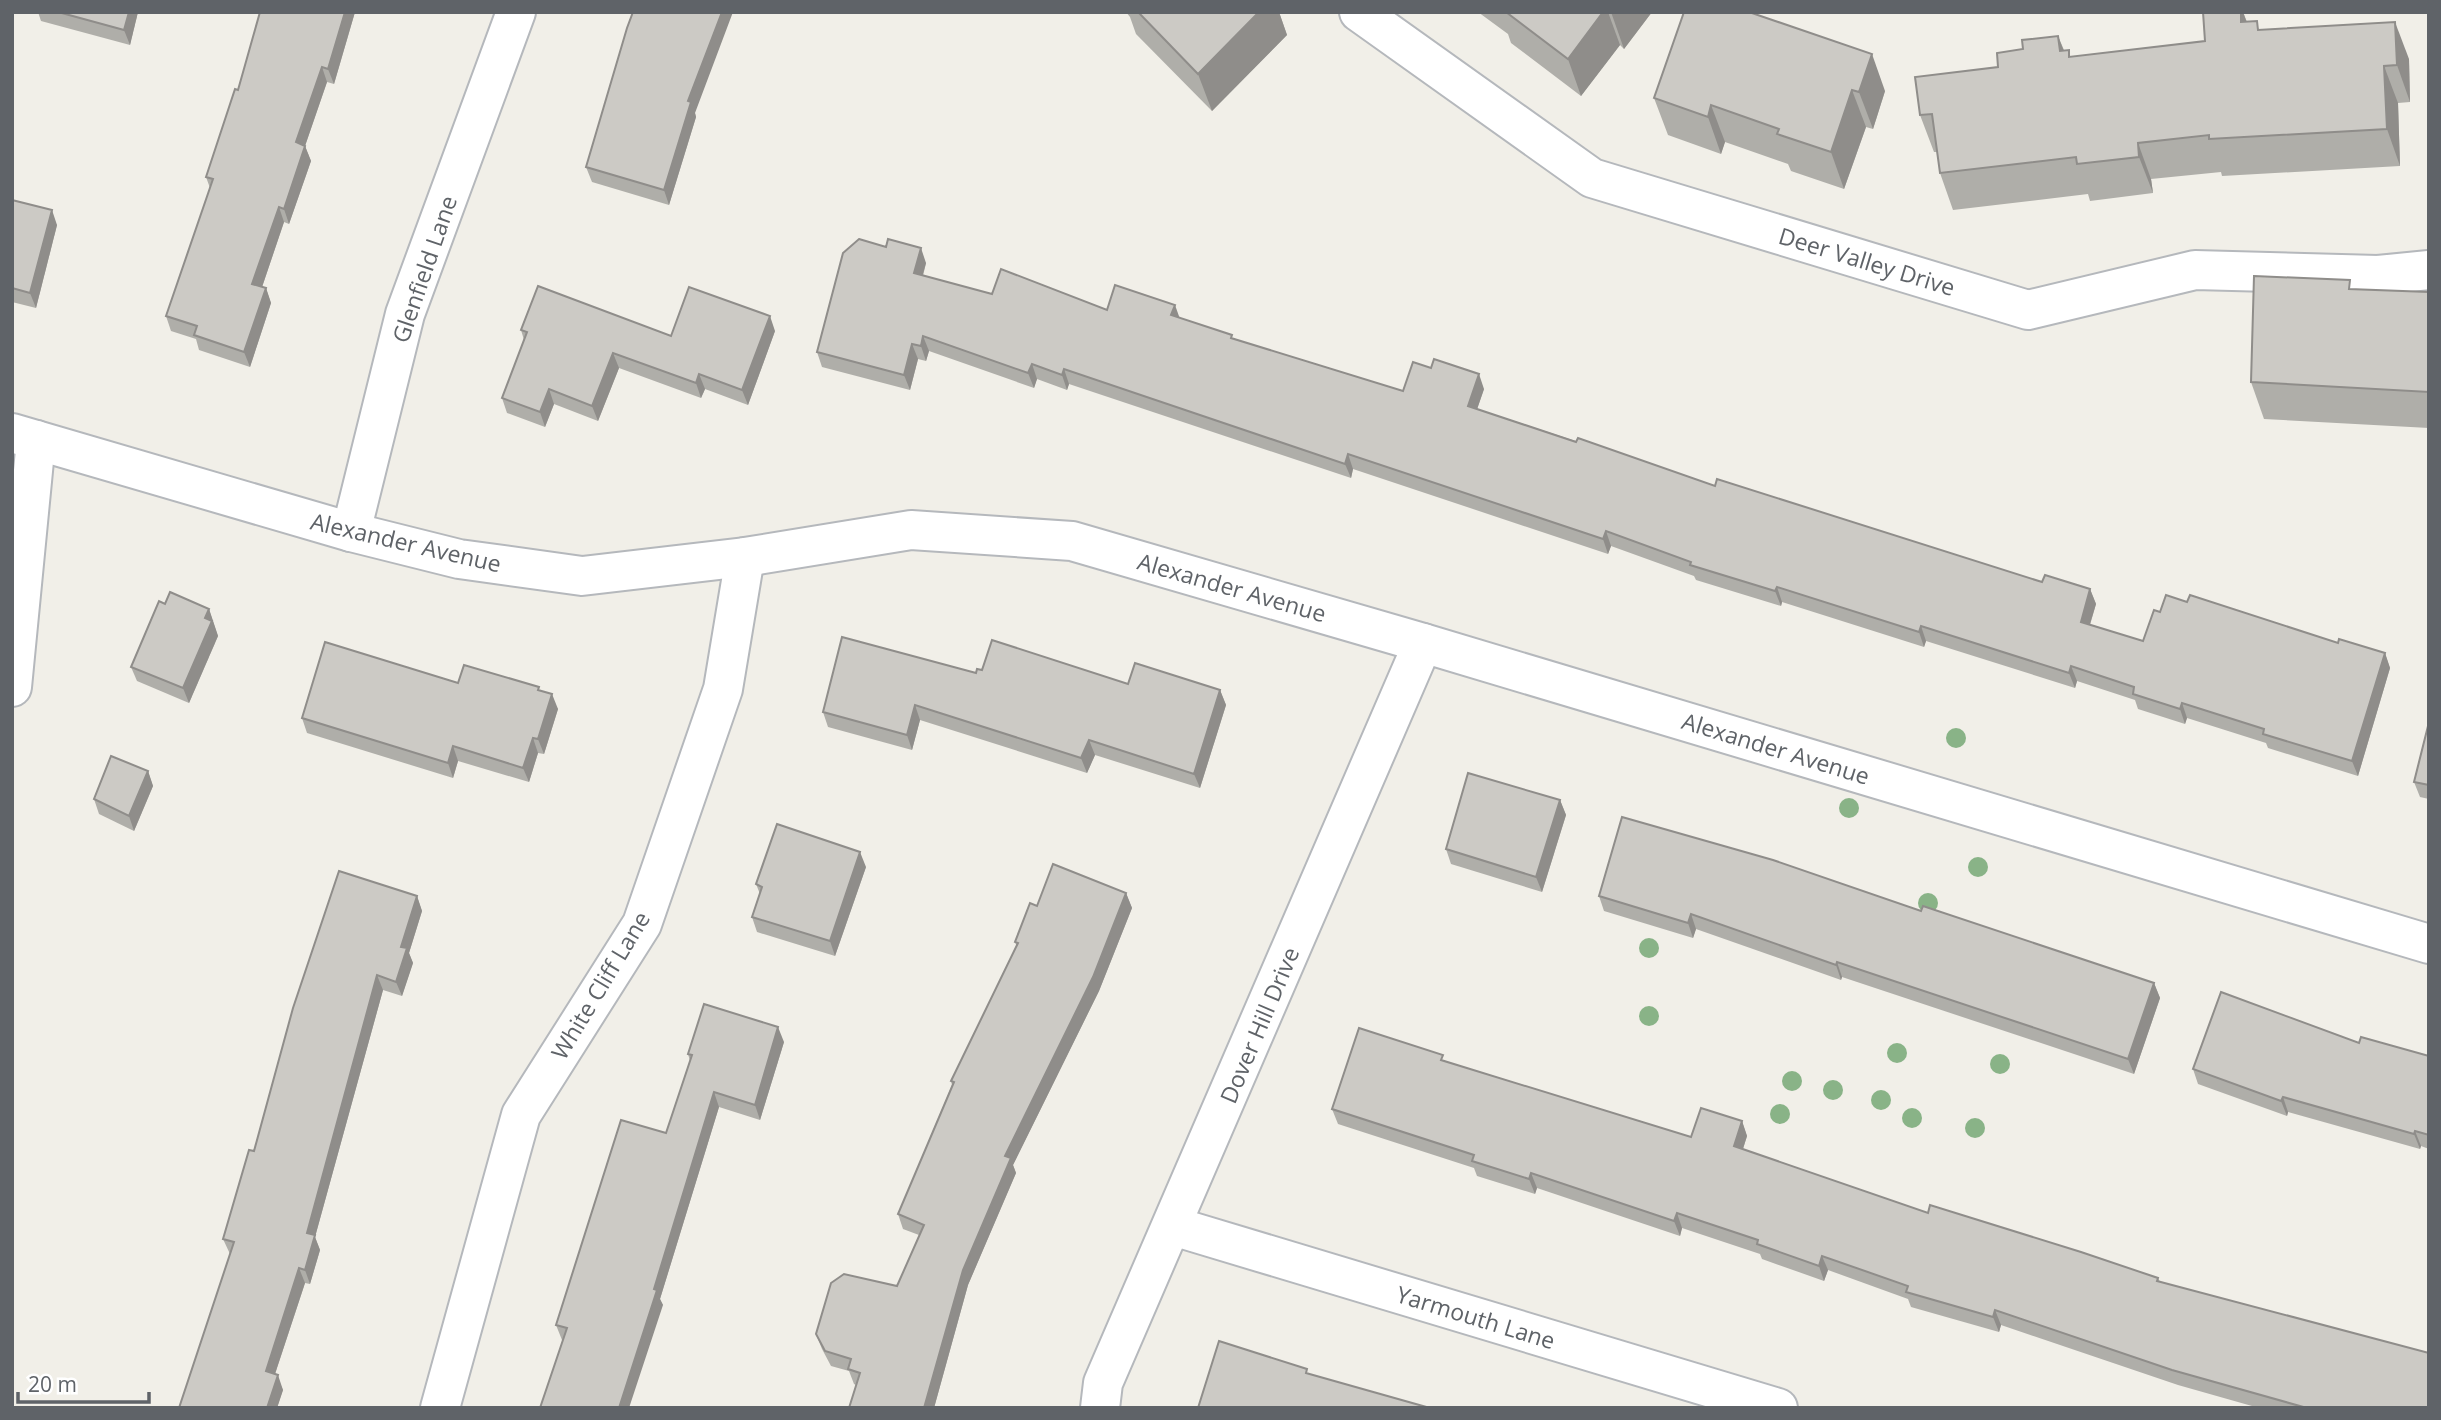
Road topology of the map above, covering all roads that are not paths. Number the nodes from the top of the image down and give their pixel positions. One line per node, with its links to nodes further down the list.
1 (516, 12): 5 (street, Glenfield Lane)
2 (1359, 12): 3 (street, Deer Valley Drive)
3 (2429, 270)
4 (24, 436): 5 (street, Alexander Avenue); 8 (street)
5 (351, 532): 6 (street, Alexander Avenue)
6 (745, 556): 7 (street, Alexander Avenue); 11 (street, White Cliff Lane)
7 (1423, 643): 9 (street, Alexander Avenue); 10 (street, Dover Hill Drive)
8 (12, 687)
9 (2429, 944)
10 (1173, 1226): 12 (street, Dover Hill Drive); 13 (street, Yarmouth Lane)
11 (440, 1408)
12 (1100, 1408)
13 (1778, 1408)

